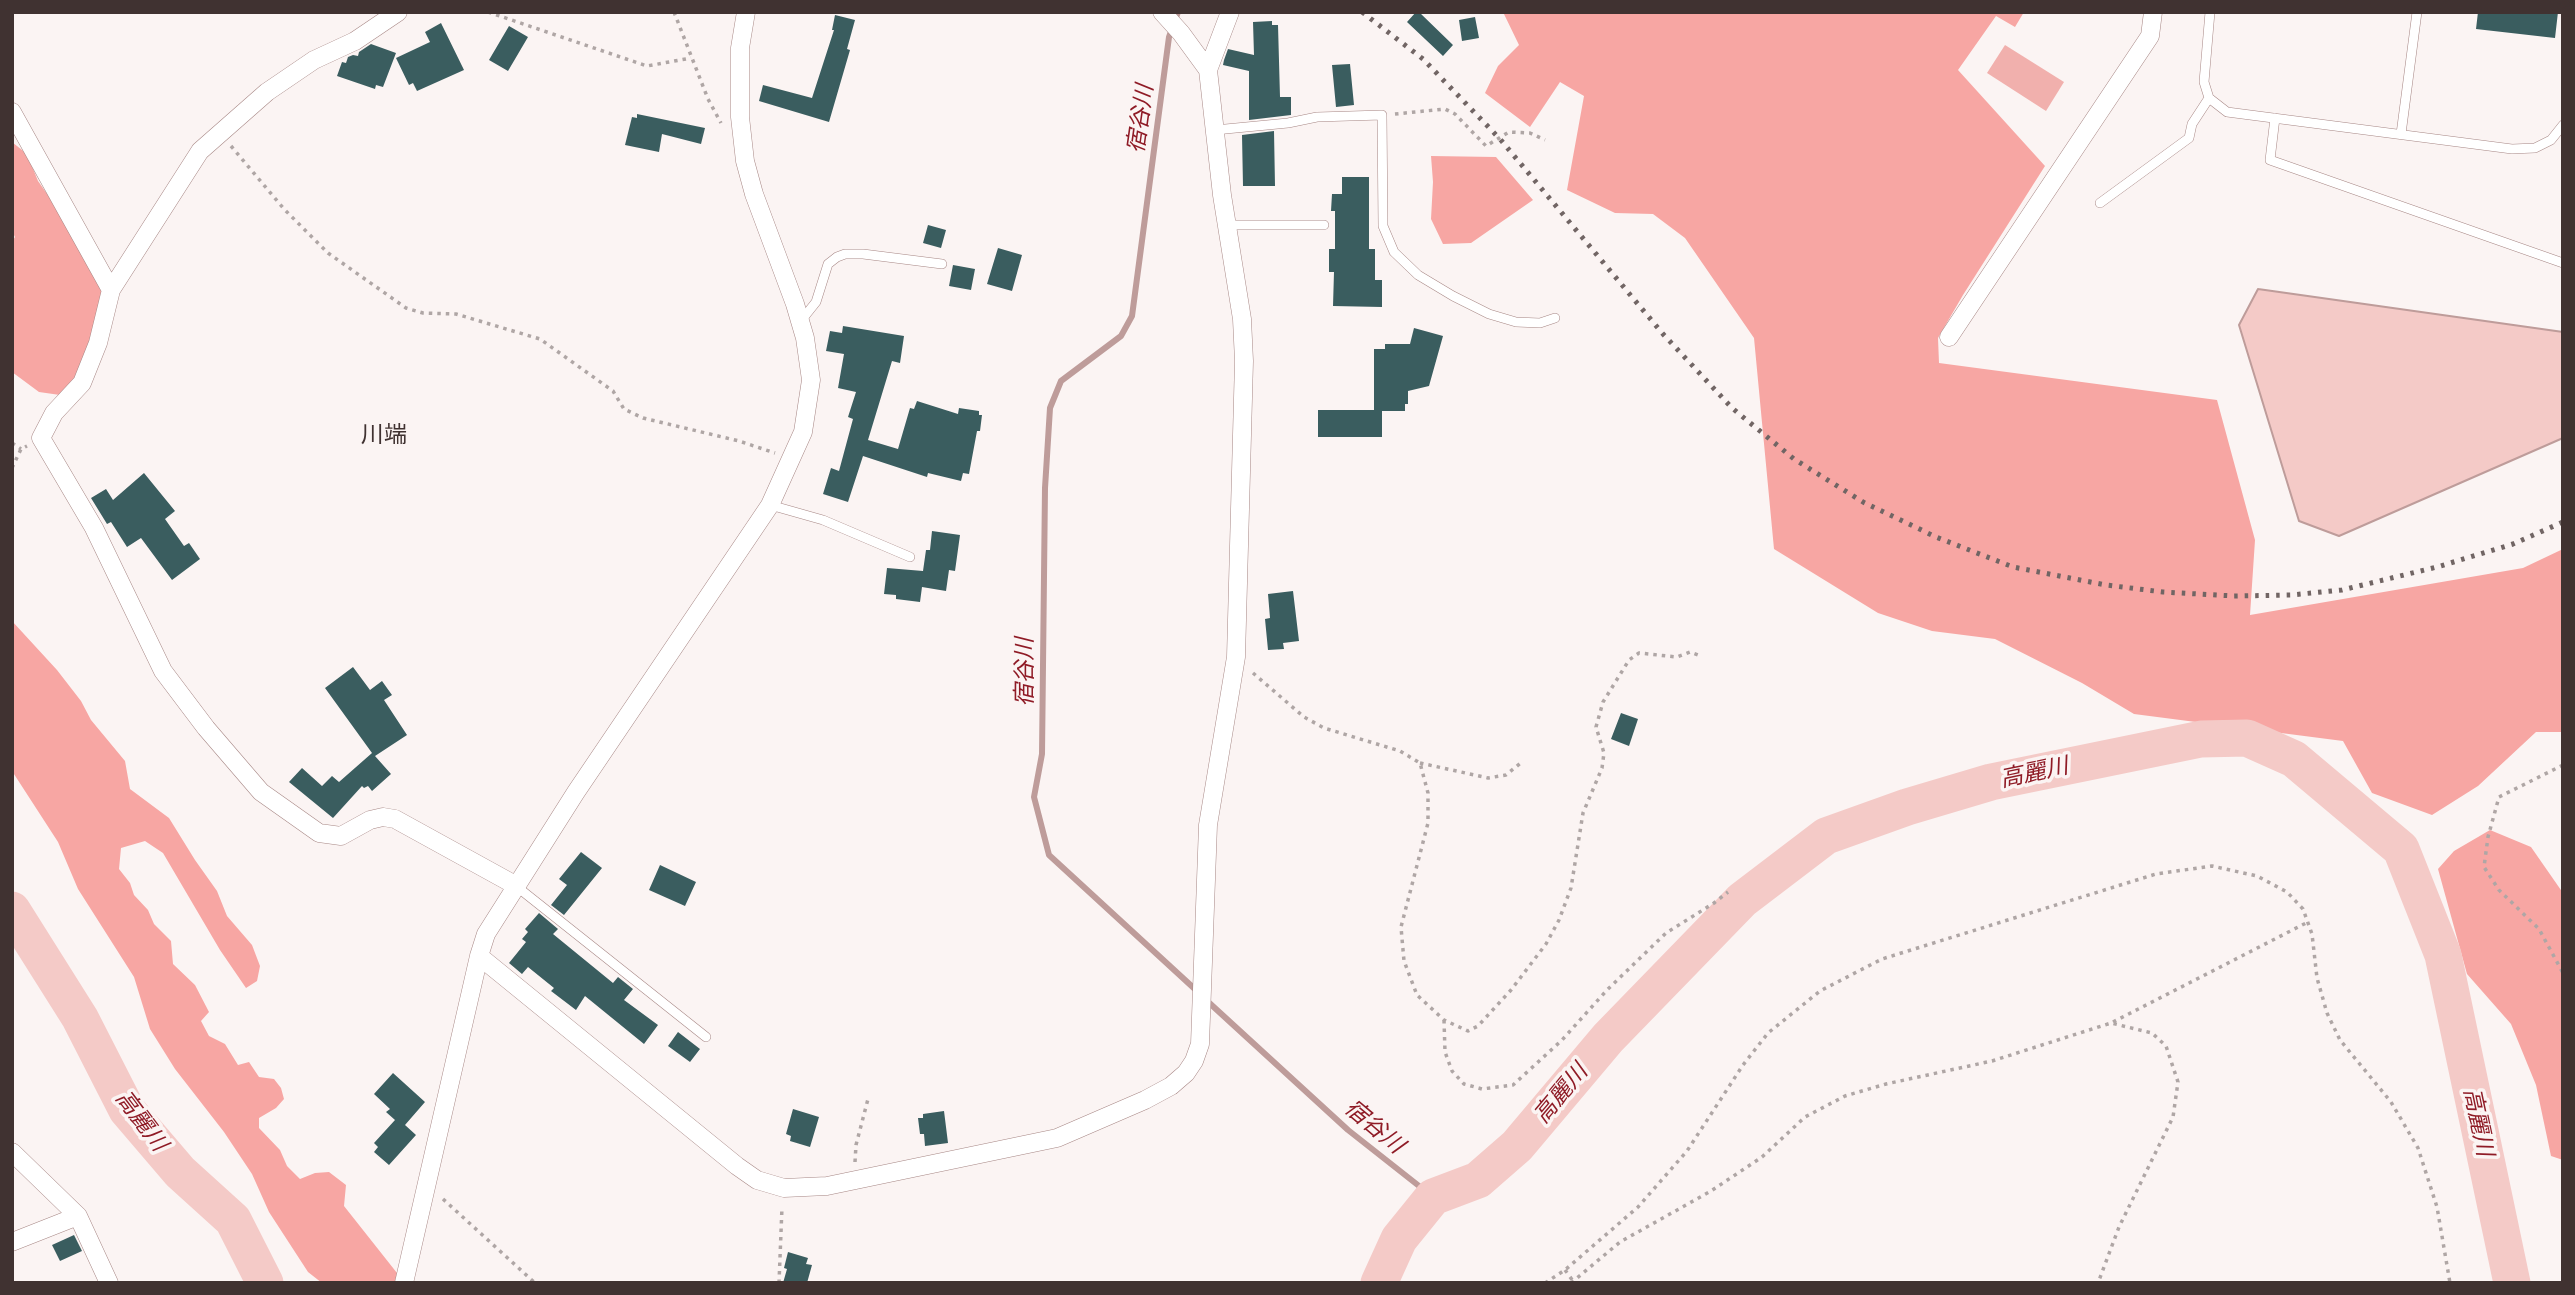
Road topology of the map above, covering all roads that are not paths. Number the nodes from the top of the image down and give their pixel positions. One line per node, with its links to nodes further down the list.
1 (398, 12): 21 (street)
2 (746, 12): 23 (street)
3 (1230, 12): 8 (street)
4 (2153, 12): 24 (street)
5 (2210, 12): 9 (lane)
6 (2417, 12): 15 (lane)
7 (1162, 13): 8 (street)
8 (1208, 70): 14 (street)
9 (2209, 98): 11 (lane); 16 (lane)
10 (12, 111): 13 (street)
11 (2275, 118): 15 (lane); 19 (lane)
12 (2563, 125): 15 (lane)
13 (17, 131): 21 (street)
14 (1215, 131): 17 (street); 22 (lane)
15 (2401, 134)
16 (2100, 203)
17 (1227, 225): 18 (lane); 28 (street)
18 (1324, 225)
19 (2563, 262)
20 (942, 264): 23 (lane)
21 (111, 290): 27 (street)
22 (1555, 318)
23 (800, 322): 25 (street)
24 (1949, 338)
25 (770, 505): 26 (lane); 27 (street)
26 (910, 557)
27 (515, 886): 28 (street); 29 (lane)
28 (479, 956): 34 (street)
29 (706, 1037)
30 (12, 1152): 31 (street)
31 (78, 1216): 32 (street); 33 (street)
32 (12, 1242)
33 (109, 1283)
34 (404, 1283)

